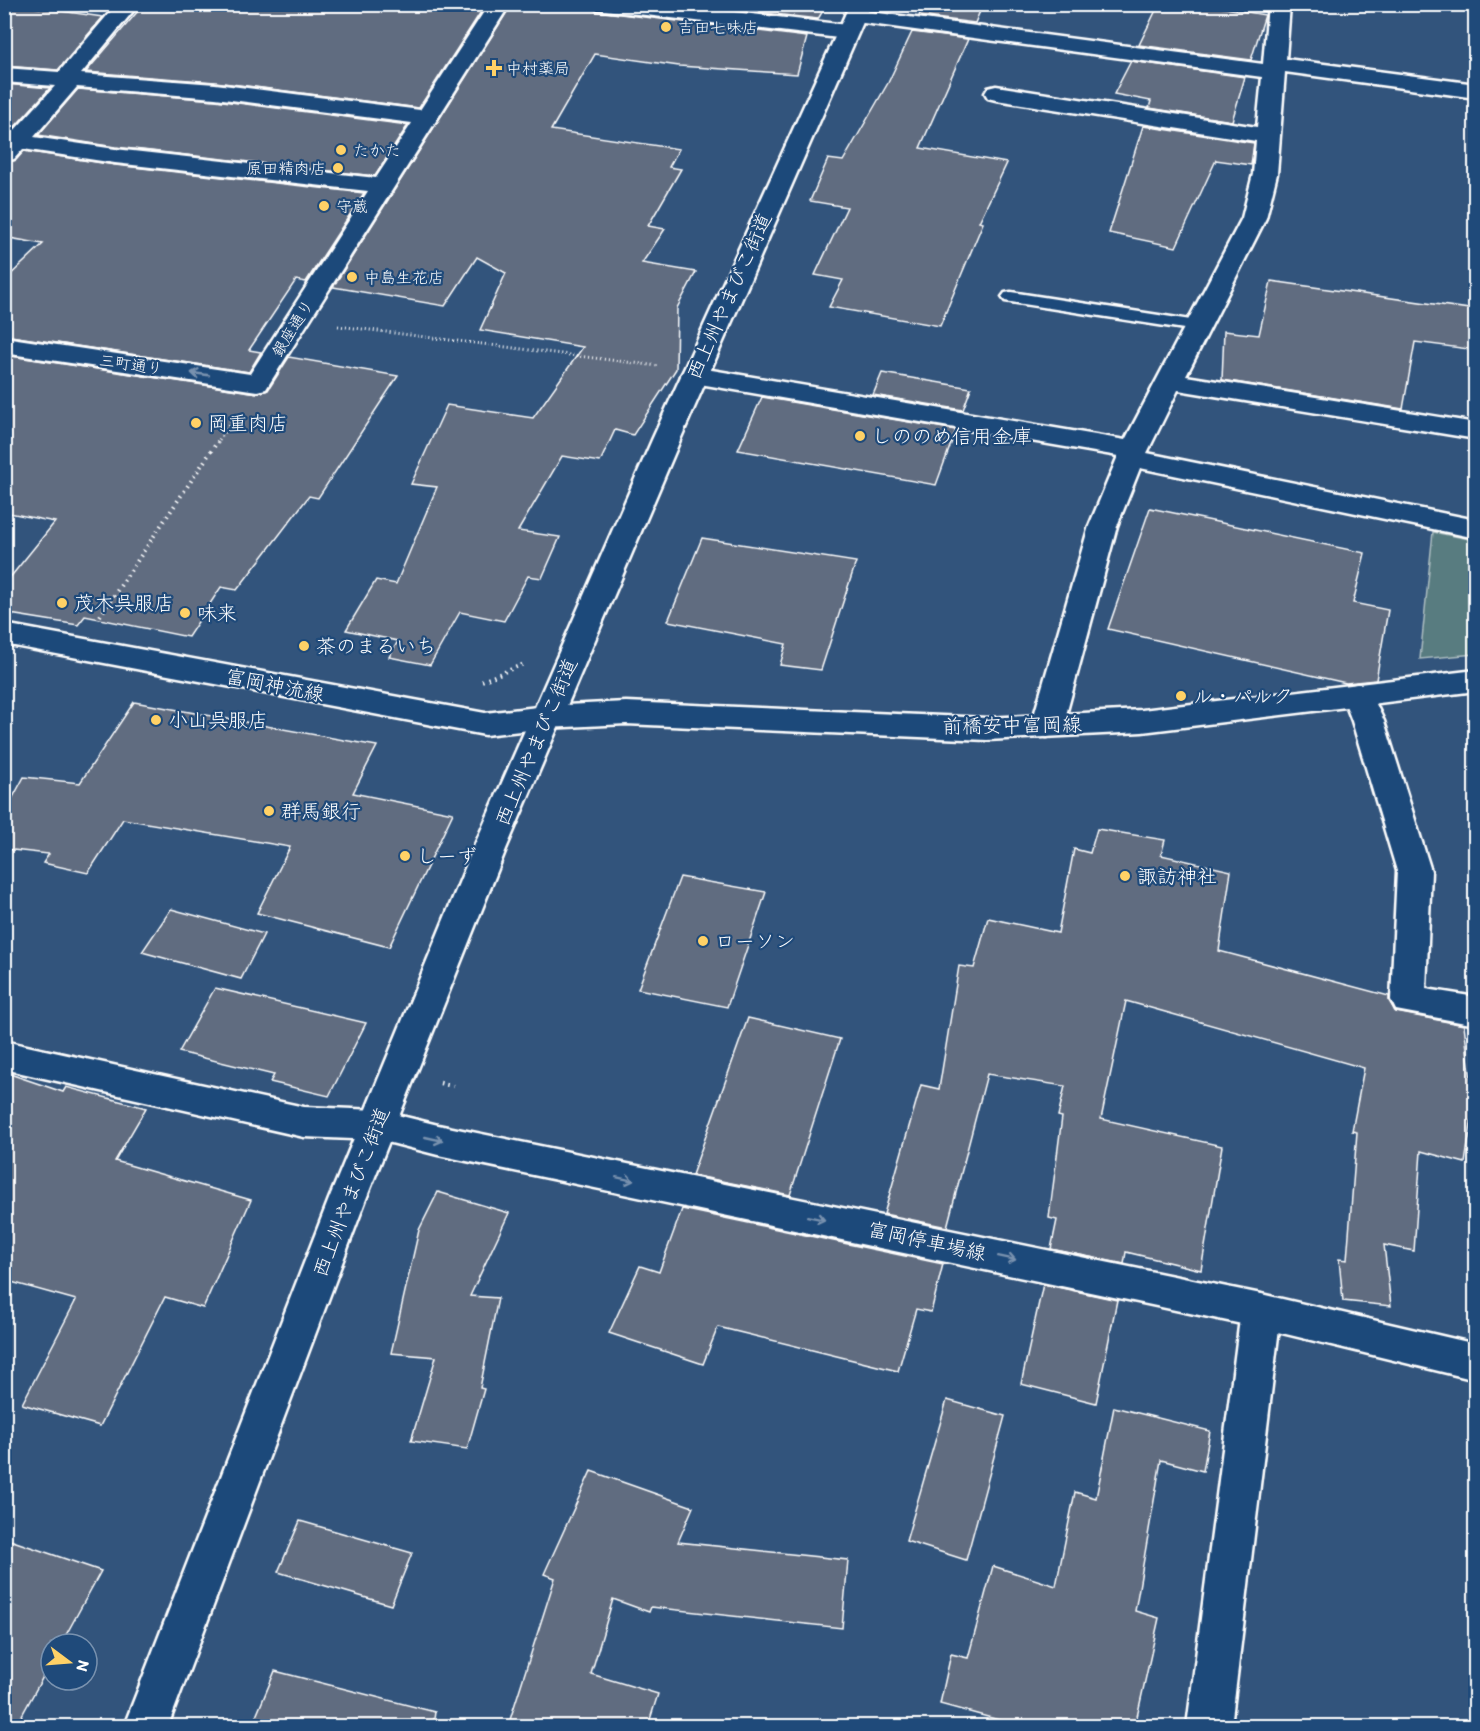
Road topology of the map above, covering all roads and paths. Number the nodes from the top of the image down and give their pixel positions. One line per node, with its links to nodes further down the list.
1 (129, 4): 8 (main road)
2 (500, 4): 11 (main road, 銀座通り)
3 (603, 4): 5 (main road)
4 (1279, 4): 6 (main road)
5 (854, 18): 6 (main road); 19 (main road, 西上州やまびこ街道)
6 (1273, 68): 9 (main road); 12 (main road)
7 (4, 75): 8 (main road)
8 (66, 81): 11 (main road); 13 (main road)
9 (1476, 91)
10 (996, 93): 12 (main road)
11 (427, 118): 14 (main road, 銀座通り)
12 (1268, 136): 17 (main road)
13 (9, 146): 14 (main road)
14 (383, 186): 16 (main road, 銀座通り)
15 (1011, 297): 17 (lane)
16 (296, 321): 19 (path); 21 (main road, 銀座通り)
17 (1197, 326): 20 (main road)
18 (4, 345): 21 (main road, 三町通り, one-way to 18)
19 (695, 373): 23 (main road); 29 (main road, 西上州やまびこ街道)
20 (1170, 381): 22 (main road); 23 (main road)
21 (257, 383): 26 (path)
22 (1476, 431)
23 (1132, 454): 24 (main road); 30 (main road)
24 (1476, 529)
25 (4, 634): 26 (main road, 富岡神流線)
26 (77, 648): 29 (main road, 富岡神流線)
27 (1476, 680): 28 (main road, 前橋安中富岡線)
28 (1357, 695): 30 (main road, 前橋安中富岡線); 31 (main road)
29 (546, 717): 30 (main road, 前橋安中富岡線); 33 (main road, 西上州やまびこ街道)
30 (1047, 726)
31 (1476, 1011)
32 (4, 1055): 33 (main road, 富岡停車場線)
33 (377, 1125): 34 (main road, 富岡停車場線, one-way to 34); 36 (main road, 西上州やまびこ街道)
34 (1261, 1311): 35 (main road, 富岡停車場線); 37 (main road)
35 (1476, 1362)
36 (146, 1726)
37 (1209, 1726)

